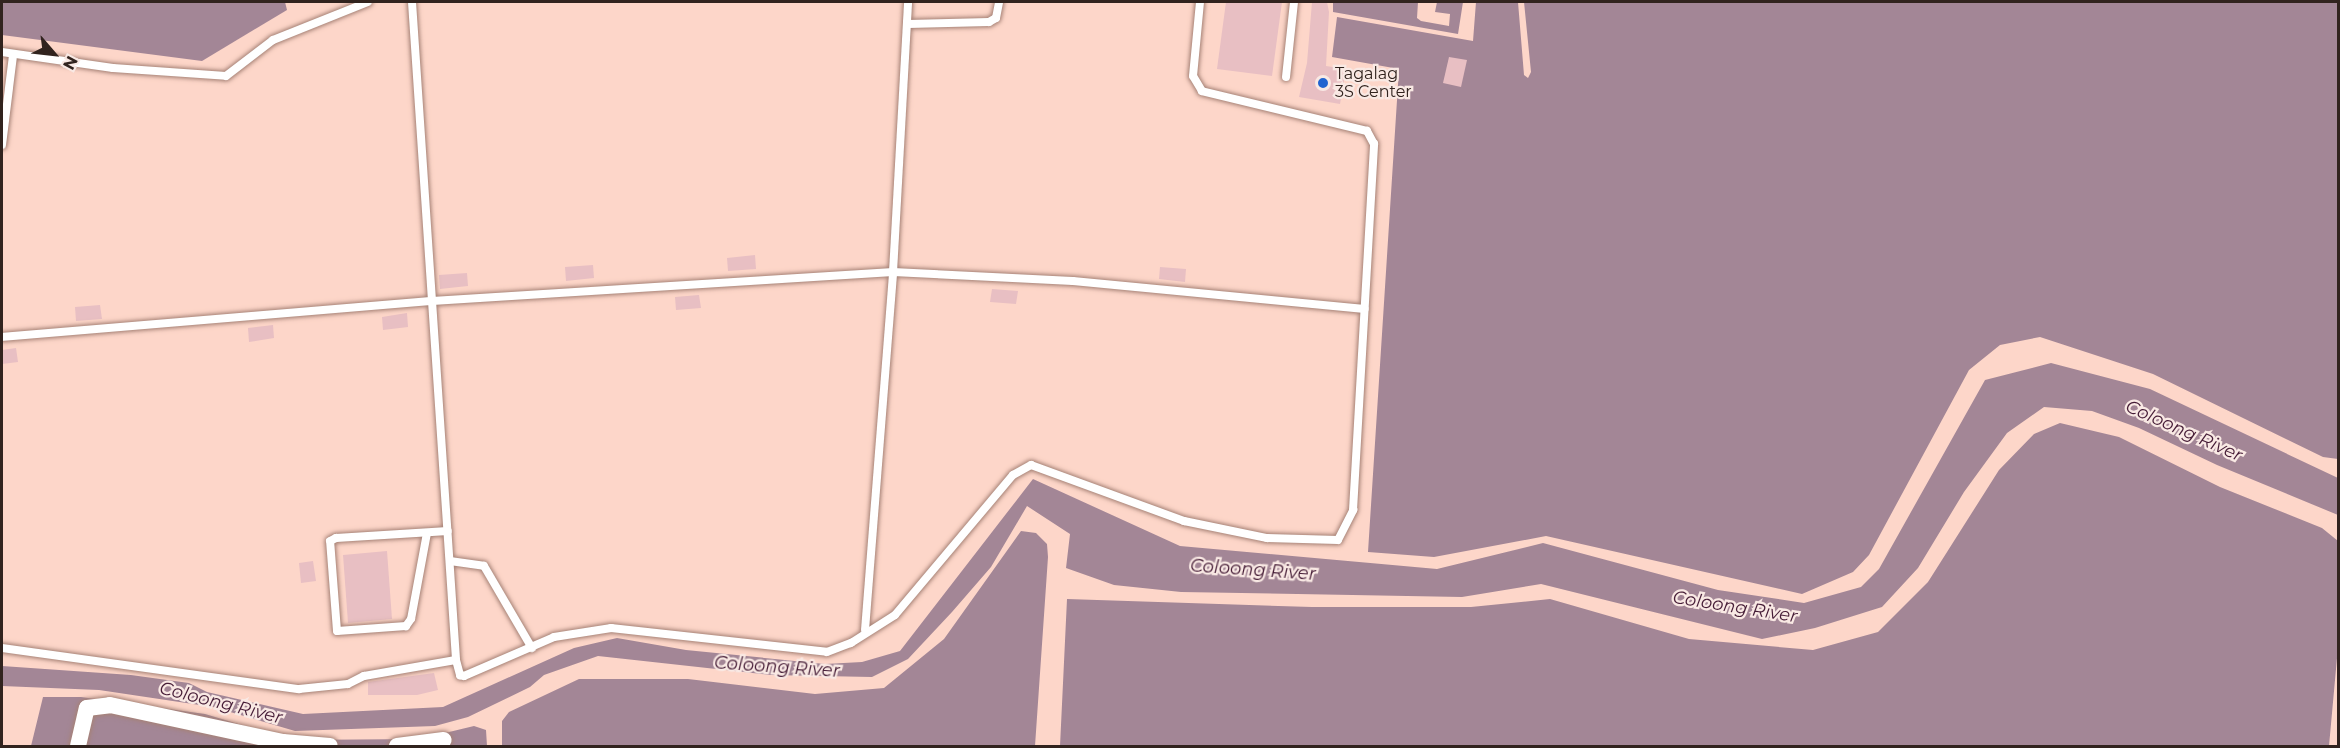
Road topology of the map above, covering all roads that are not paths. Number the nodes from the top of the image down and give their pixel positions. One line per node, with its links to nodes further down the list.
1 (368, 2): 9 (lane)
2 (412, 2): 13 (lane)
3 (908, 2): 7 (lane)
4 (999, 2): 7 (lane)
5 (1200, 2): 14 (lane)
6 (1294, 2): 10 (lane)
7 (908, 24): 12 (lane)
8 (2, 52): 9 (lane)
9 (13, 55): 11 (lane)
10 (1286, 77)
11 (2, 145)
12 (893, 272): 13 (lane); 14 (lane); 19 (lane)
13 (432, 301): 15 (lane); 16 (lane)
14 (1365, 309): 19 (lane)
15 (2, 338)
16 (448, 531): 17 (lane); 18 (lane)
17 (427, 533): 17 (lane)
18 (450, 561): 21 (lane); 22 (lane)
19 (866, 630): 21 (lane)
20 (2, 648): 22 (lane)
21 (532, 648): 22 (lane)
22 (456, 660)
23 (444, 741): 26 (street)
24 (78, 747): 25 (street)
25 (330, 747)
26 (397, 747)

